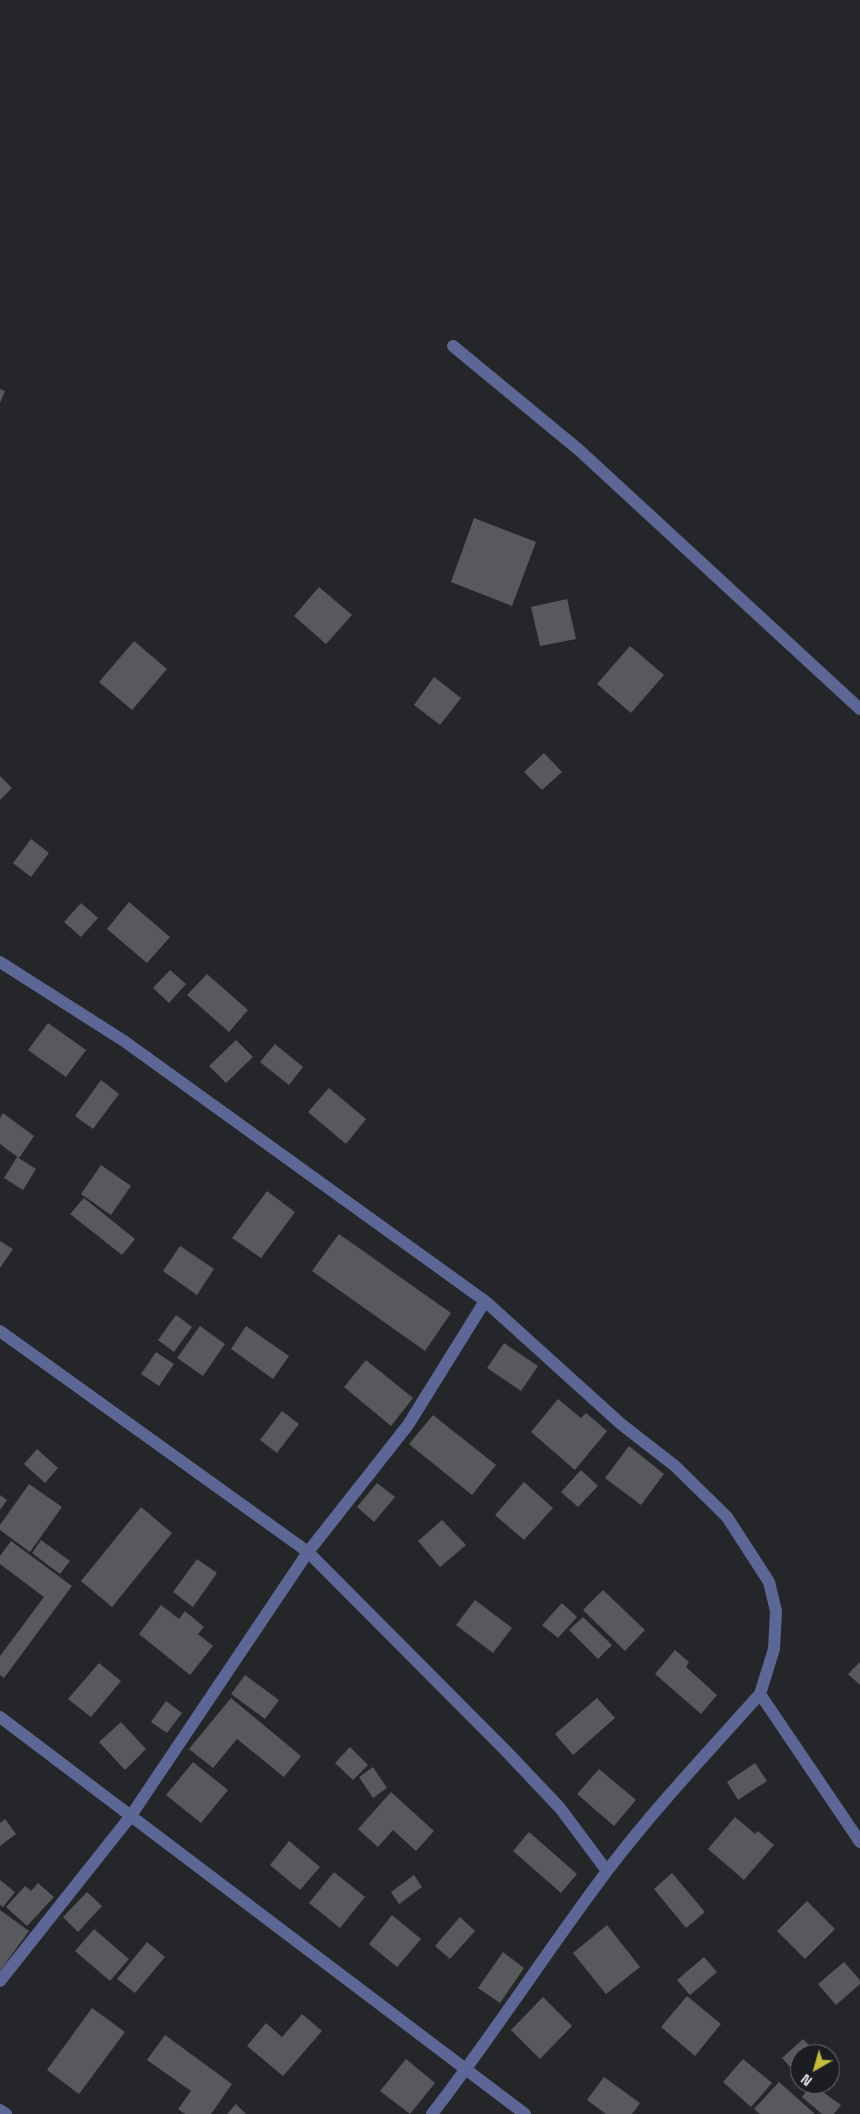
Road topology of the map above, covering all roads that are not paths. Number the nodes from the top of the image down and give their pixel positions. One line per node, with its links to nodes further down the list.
1 (453, 346): 2 (street)
2 (860, 709)
3 (0, 962): 4 (street)
4 (484, 1301): 6 (street); 7 (street)
5 (0, 1331): 6 (street)
6 (308, 1552): 9 (street); 11 (street)
7 (760, 1694): 10 (street); 11 (street)
8 (0, 1717): 9 (street)
9 (130, 1817): 12 (street); 13 (street)
10 (860, 1842)
11 (607, 1871): 13 (street)
12 (0, 1981)
13 (467, 2069): 16 (street); 17 (street)
14 (0, 2110): 15 (street)
15 (6, 2114)
16 (432, 2114)
17 (525, 2114)

